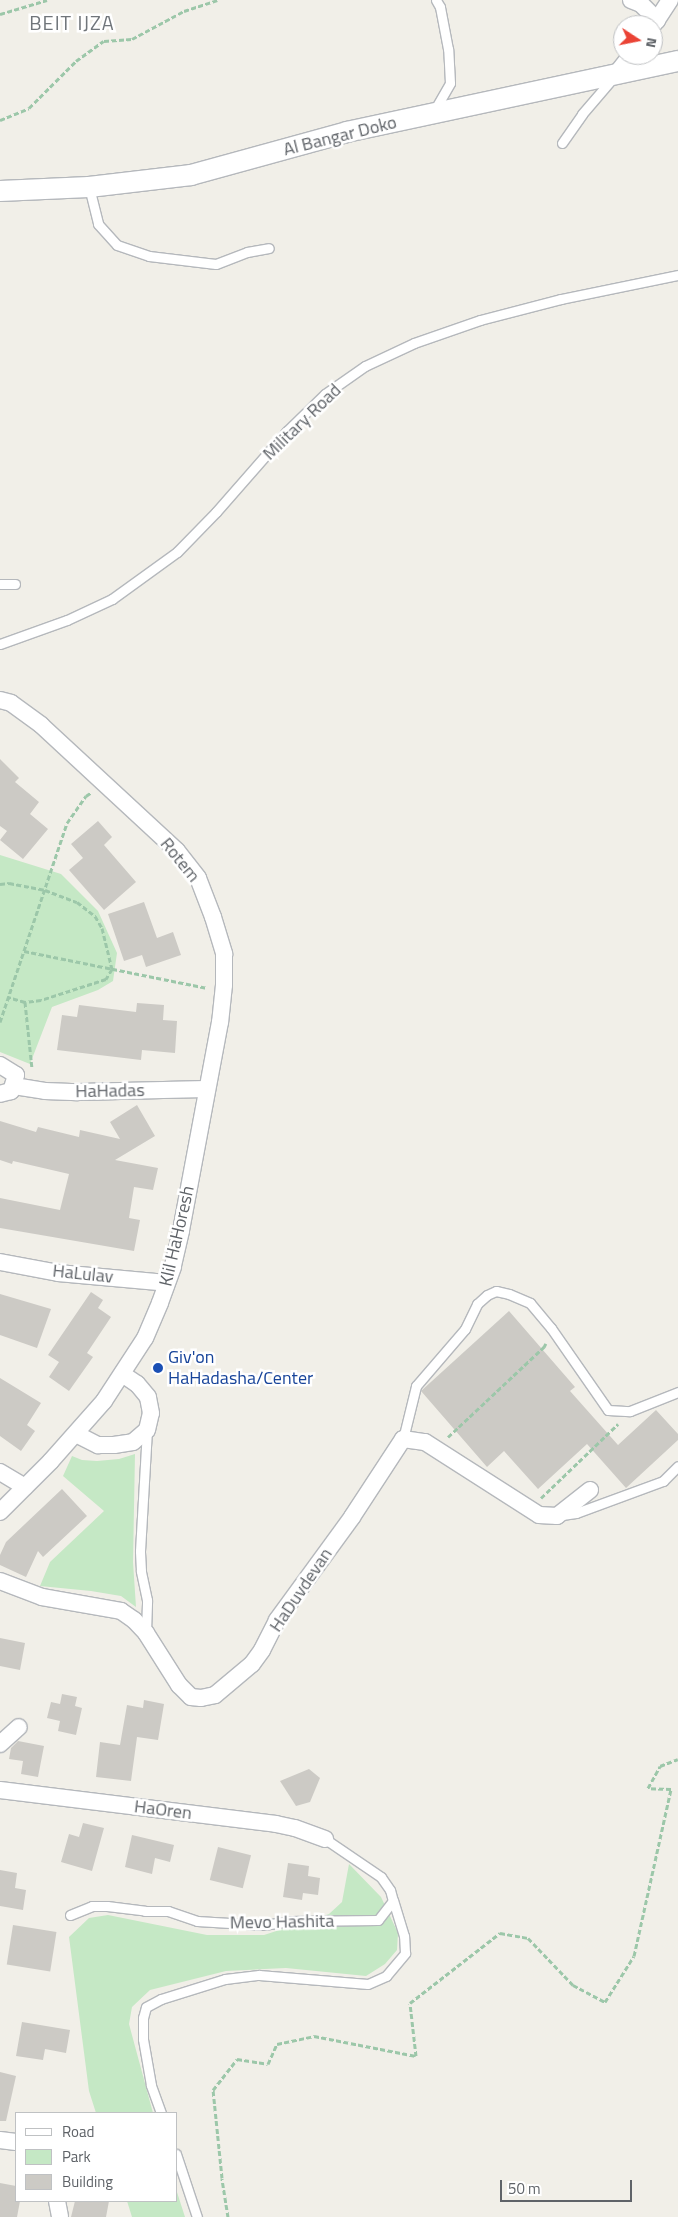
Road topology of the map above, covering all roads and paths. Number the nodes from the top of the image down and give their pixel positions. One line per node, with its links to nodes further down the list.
1 (47, 0): 6 (path)
2 (217, 0): 13 (path)
3 (436, 0): 12 (lane)
4 (670, 0): 8 (street)
5 (641, 2): 7 (street)
6 (0, 14)
7 (650, 15)
8 (660, 15)
9 (678, 61): 11 (street, Al Bangar Doko)
10 (623, 65): 11 (street)
11 (617, 73): 12 (street, Al Bangar Doko); 14 (lane)
12 (433, 113): 15 (street, Al Bangar Doko)
13 (0, 120)
14 (562, 142)
15 (89, 187): 16 (street, Al Bangar Doko); 17 (lane)
16 (0, 192)
17 (269, 248)
18 (678, 275): 21 (lane, Military Road)
19 (0, 584): 20 (lane)
20 (15, 584)
21 (0, 644)
22 (0, 700): 23 (street, Rotem)
23 (104, 783): 25 (path); 28 (street, Rotem)
24 (0, 884): 25 (path)
25 (45, 890): 26 (path); 27 (path)
26 (24, 951): 27 (path); 29 (path)
27 (112, 969): 28 (path); 30 (path)
28 (223, 992): 34 (street, Rotem)
29 (8, 998): 30 (path); 31 (path)
30 (25, 1002): 33 (path)
31 (0, 1022)
32 (0, 1065): 35 (street, HaHadas)
33 (34, 1089): 34 (street, HaHadas); 35 (street, HaHadas)
34 (206, 1089): 37 (street, Klil HaHoresh)
35 (7, 1090)
36 (0, 1262): 37 (street, HaLulav)
37 (167, 1283): 39 (street, Klil HaHoresh)
38 (551, 1328): 41 (lane); 44 (lane); 45 (path)
39 (122, 1374): 42 (street); 43 (street, Klil HaHoresh)
40 (678, 1392): 41 (lane)
41 (630, 1411): 50 (path)
42 (146, 1430): 43 (street); 54 (lane)
43 (76, 1434): 48 (street, Klil HaHoresh)
44 (403, 1439): 45 (street); 54 (street, HaDuvdevan)
45 (435, 1448): 50 (street)
46 (678, 1466): 52 (lane)
47 (0, 1472): 48 (street)
48 (25, 1487): 51 (street, Klil HaHoresh)
49 (590, 1490): 52 (street)
50 (530, 1509): 52 (street)
51 (0, 1512)
52 (557, 1516)
53 (0, 1581): 54 (street, HaDuvdevan)
54 (146, 1633)
55 (19, 1727): 56 (street)
56 (0, 1744)
57 (678, 1759): 69 (path)
58 (0, 1790): 59 (street, HaOren)
59 (325, 1839): 60 (lane)
60 (393, 1901): 61 (lane, Mevo Hashita); 62 (lane)
61 (70, 1915)
62 (161, 2112)
63 (0, 2140): 64 (street)
64 (15, 2142)
65 (178, 2160): 68 (lane)
66 (56, 2202): 67 (street)
67 (60, 2217)
68 (197, 2217)
69 (228, 2217)

